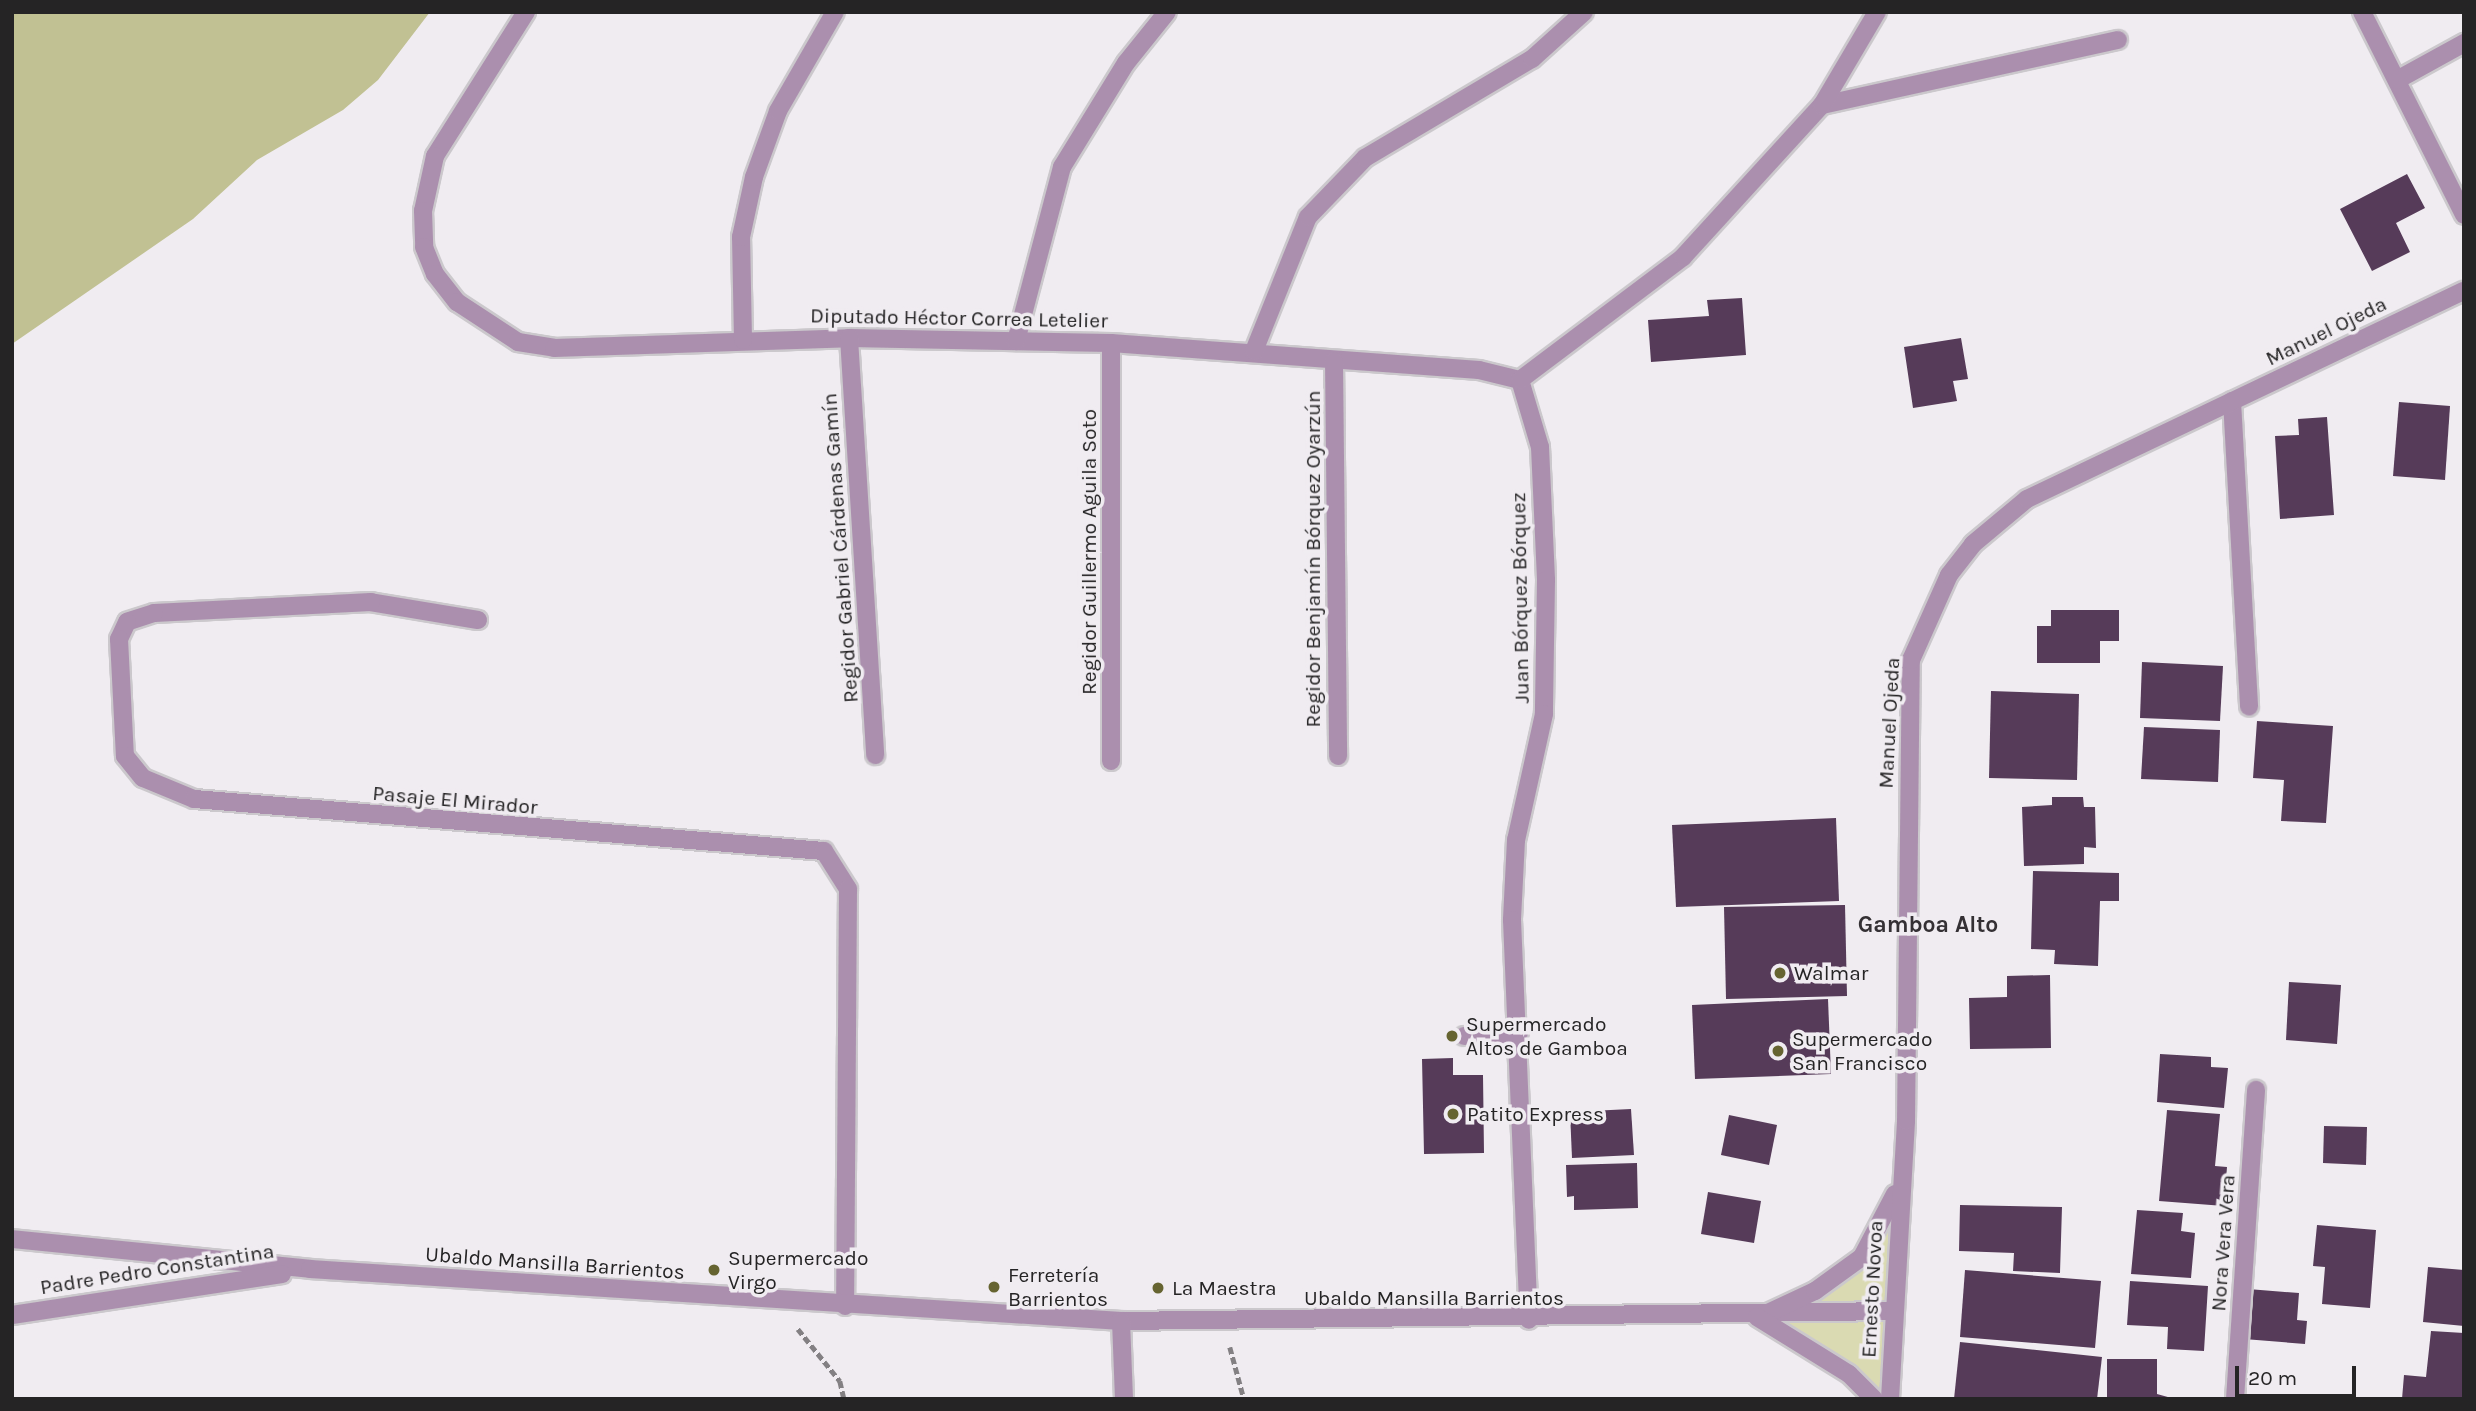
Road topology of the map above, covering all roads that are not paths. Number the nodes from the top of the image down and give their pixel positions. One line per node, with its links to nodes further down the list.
1 (526, 12): 14 (street, Diputado Héctor Correa Letelier)
2 (835, 12): 14 (street)
3 (1167, 12): 15 (street)
4 (1584, 12): 17 (street)
5 (1877, 12): 10 (street)
6 (2362, 12): 9 (street)
7 (2118, 40): 10 (street)
8 (2464, 43): 9 (street)
9 (2397, 80): 11 (street)
10 (1822, 105): 19 (street)
11 (2464, 215)
12 (2464, 290): 20 (street, Manuel Ojeda)
13 (849, 338): 14 (street, Diputado Héctor Correa Letelier); 15 (street, Diputado Héctor Correa Letelier); 23 (street, Regidor Gabriel Cárdenas Gamín)
14 (743, 340)
15 (1016, 341): 16 (street, Diputado Héctor Correa Letelier)
16 (1111, 343): 17 (street, Diputado Héctor Correa Letelier); 25 (street, Regidor Guillermo Aguila Soto)
17 (1254, 351): 18 (street, Diputado Héctor Correa Letelier)
18 (1334, 361): 19 (street, Diputado Héctor Correa Letelier); 24 (street, Regidor Benjamín Bórquez Oyarzún)
19 (1520, 380): 26 (street, Juan Bórquez Bórquez)
20 (2232, 401): 22 (street); 29 (street, Manuel Ojeda)
21 (478, 620): 32 (street, Pasaje El Mirador)
22 (2249, 707)
23 (875, 755)
24 (1338, 756)
25 (1111, 761)
26 (1519, 1033): 27 (street); 36 (street, Juan Bórquez Bórquez)
27 (1464, 1036)
28 (2256, 1090): 41 (street, Nora Vera Vera)
29 (1901, 1181): 33 (street, Ernesto Novoa); 35 (street)
30 (12, 1239): 31 (street, Ubaldo Mansilla Barrientos)
31 (310, 1269): 32 (street, Ubaldo Mansilla Barrientos); 34 (street, Padre Pedro Constantina)
32 (845, 1306): 37 (street, Ubaldo Mansilla Barrientos)
33 (1894, 1311): 35 (street, Ubaldo Mansilla Barrientos); 40 (street, Ernesto Novoa)
34 (12, 1315)
35 (1757, 1317): 36 (street, Ubaldo Mansilla Barrientos); 39 (street)
36 (1529, 1320): 37 (street, Ubaldo Mansilla Barrientos)
37 (1122, 1321): 38 (street)
38 (1124, 1399)
39 (1874, 1399)
40 (1890, 1399)
41 (2235, 1399)

